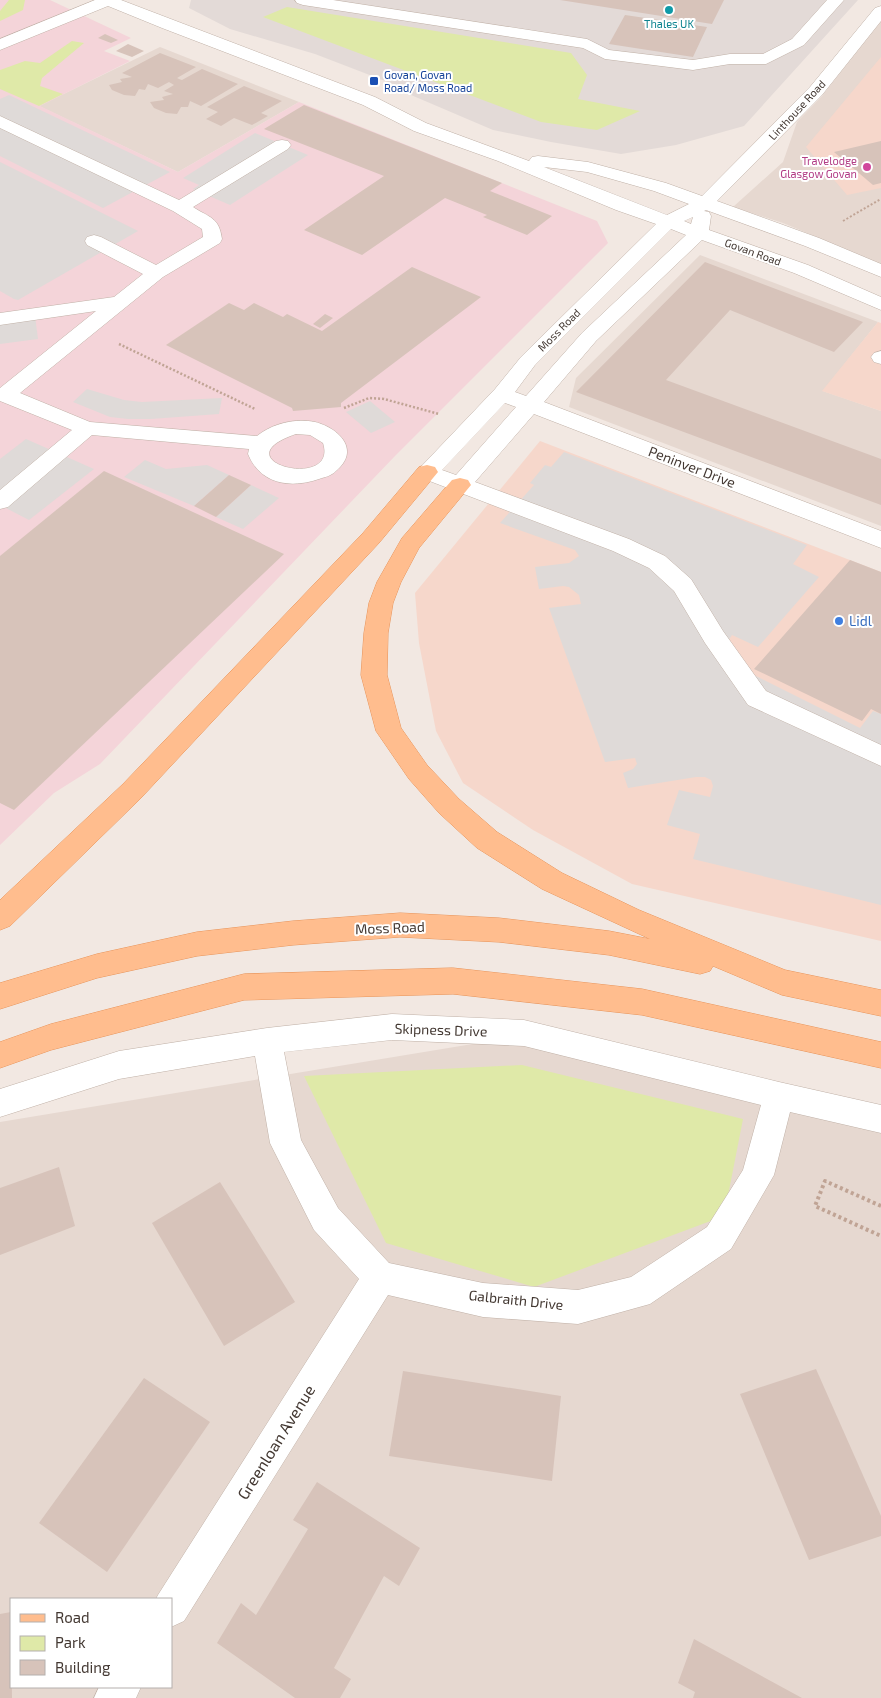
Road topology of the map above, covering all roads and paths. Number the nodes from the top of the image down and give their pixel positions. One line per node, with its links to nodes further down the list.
1 (108, 0): 4 (street); 6 (street)
2 (304, 0): 3 (street)
3 (836, 0)
4 (133, 4): 9 (street)
5 (878, 19): 11 (street, Linthouse Road)
6 (0, 45)
7 (0, 121): 12 (street)
8 (282, 145): 12 (street)
9 (504, 158): 11 (street); 13 (street, Govan Road)
10 (881, 199): 16 (path)
11 (705, 203): 13 (street, Moss Road); 14 (street); 16 (street)
12 (180, 207): 18 (street)
13 (668, 222): 14 (street, Govan Road); 23 (street, Moss Road)
14 (699, 233): 20 (street, Govan Road); 25 (street)
15 (94, 240): 18 (street)
16 (812, 242): 17 (street)
17 (881, 271)
18 (156, 273): 19 (street)
19 (123, 302): 21 (street); 22 (street)
20 (881, 304)
21 (0, 319)
22 (88, 329): 24 (street); 28 (path)
23 (502, 394): 25 (street, Peninver Drive); 26 (street, Moss Road)
24 (2, 396): 27 (street)
25 (528, 404): 31 (street); 33 (street, Peninver Drive)
26 (474, 423): 28 (path); 30 (street, Moss Road)
27 (87, 428): 29 (street); 32 (street)
28 (291, 429): 29 (street); 29 (street)
29 (262, 443)
30 (426, 472): 31 (street); 35 (main road)
31 (460, 485): 34 (street); 36 (main road)
32 (0, 502)
33 (881, 540)
34 (881, 756)
35 (0, 918)
36 (782, 982): 37 (main road, Moss Road); 38 (main road)
37 (0, 996)
38 (881, 1003)
39 (267, 1041): 42 (street, Skipness Drive); 43 (street, Skipness Drive); 47 (street)
40 (881, 1055): 41 (main road)
41 (0, 1056)
42 (778, 1096): 44 (street, Skipness Drive); 47 (street, Galbraith Drive)
43 (0, 1104)
44 (881, 1119)
45 (881, 1206): 46 (path)
46 (881, 1236)
47 (380, 1277): 48 (street, Greenloan Avenue)
48 (172, 1606)

